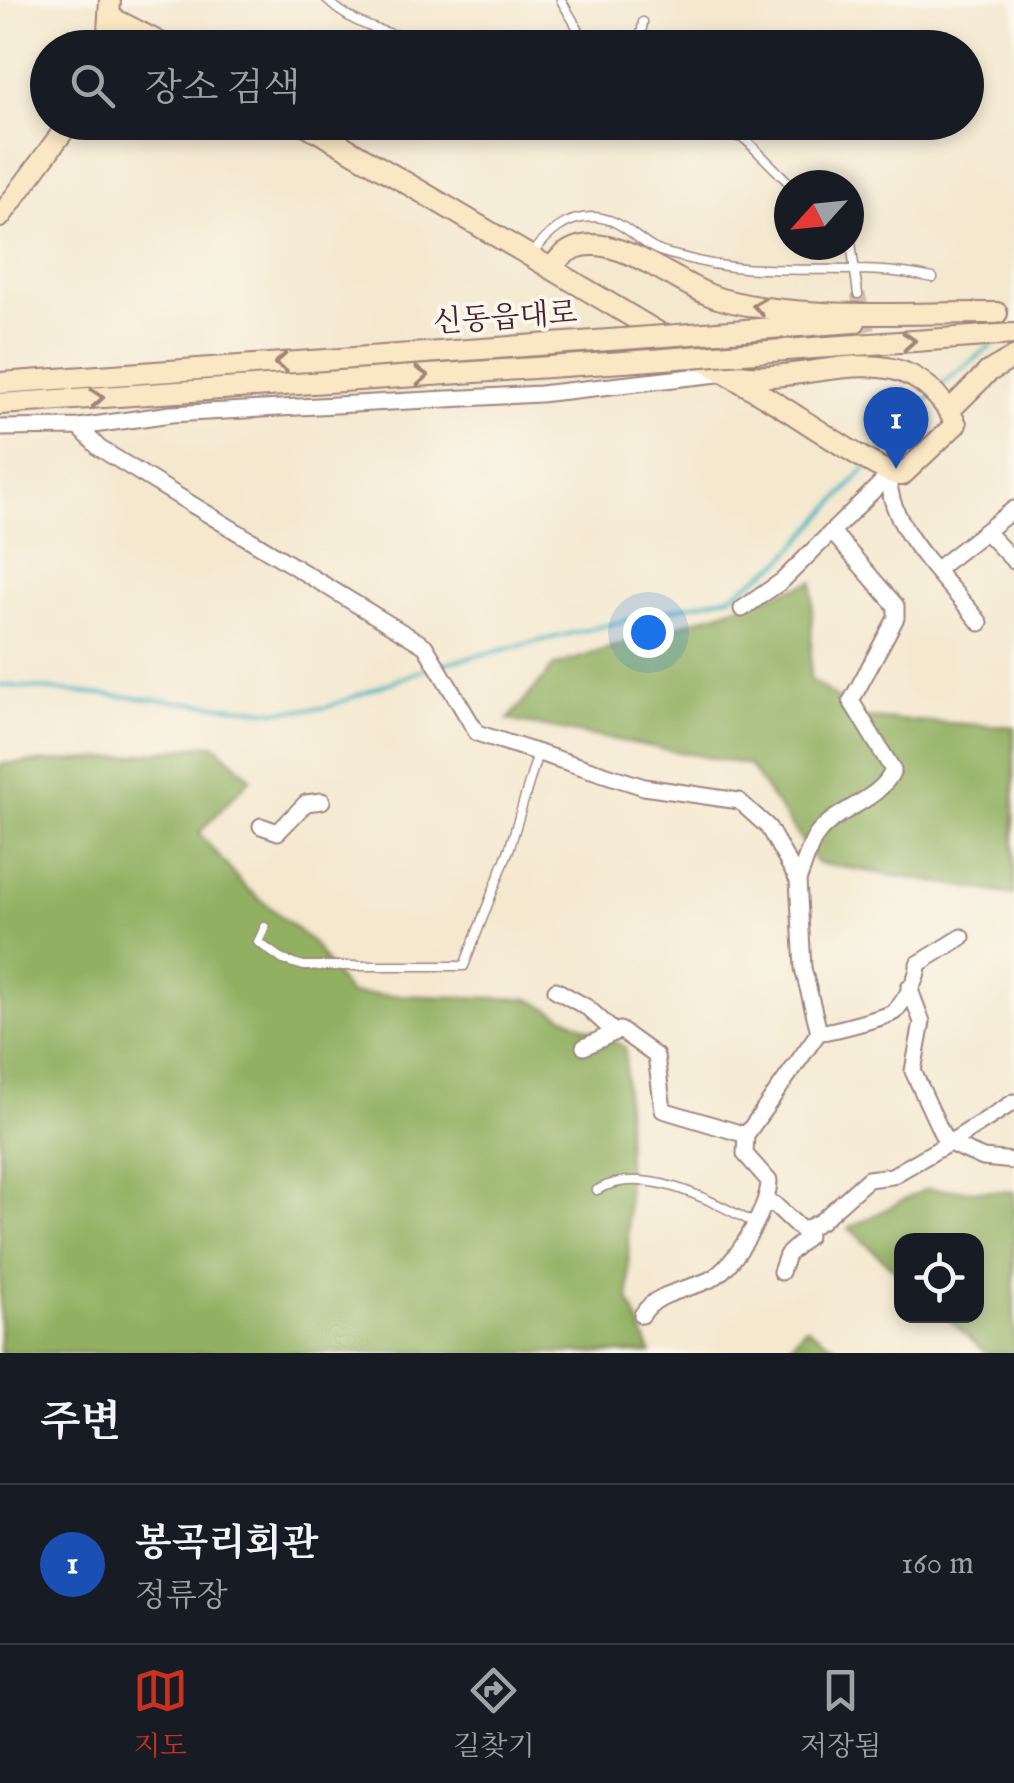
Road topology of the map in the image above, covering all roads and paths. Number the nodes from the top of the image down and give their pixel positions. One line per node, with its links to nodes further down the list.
1 (327, 0): 6 (lane)
2 (561, 0): 7 (lane)
3 (110, 8): 5 (main road)
4 (643, 22): 8 (lane)
5 (143, 30)
6 (377, 30)
7 (578, 30)
8 (642, 30)
9 (57, 140): 13 (main road)
10 (332, 140): 14 (main road)
11 (746, 140): 12 (lane)
12 (776, 170)
13 (0, 217)
14 (530, 256): 16 (lane); 17 (main road)
15 (855, 260): 16 (lane)
16 (856, 268): 18 (lane); 19 (lane)
17 (551, 269): 20 (main road, one-way to 17); 23 (main road)
18 (933, 278)
19 (858, 294)
20 (1005, 312): 24 (main road, 신동읍대로, one-way to 24, bridge)
21 (1014, 334): 25 (main road, 신동읍대로, one-way to 21, bridge)
22 (1014, 356): 26 (main road)
23 (726, 373): 26 (main road); 27 (street); 29 (main road)
24 (0, 383)
25 (0, 404)
26 (947, 405): 29 (main road)
27 (79, 427): 28 (street); 37 (street)
28 (0, 428)
29 (887, 473): 32 (street); 34 (street)
30 (1014, 509): 31 (street)
31 (986, 532): 33 (street); 34 (street)
32 (833, 533): 35 (street); 40 (street)
33 (1014, 561)
34 (938, 568): 36 (street)
35 (742, 610)
36 (980, 623)
37 (537, 756): 40 (street); 41 (lane)
38 (322, 802): 39 (street)
39 (262, 826)
40 (798, 880): 46 (street)
41 (265, 927)
42 (962, 937): 43 (street)
43 (909, 987): 46 (street); 50 (street)
44 (556, 990): 45 (street)
45 (612, 1032): 47 (street); 49 (street)
46 (819, 1032): 49 (street)
47 (584, 1046)
48 (1014, 1102): 50 (street)
49 (746, 1135): 53 (street)
50 (949, 1143): 51 (street); 55 (street)
51 (1014, 1161)
52 (598, 1190): 54 (lane)
53 (765, 1204): 54 (street); 55 (street)
54 (756, 1224): 57 (street)
55 (806, 1229): 56 (street)
56 (781, 1272)
57 (642, 1315)

